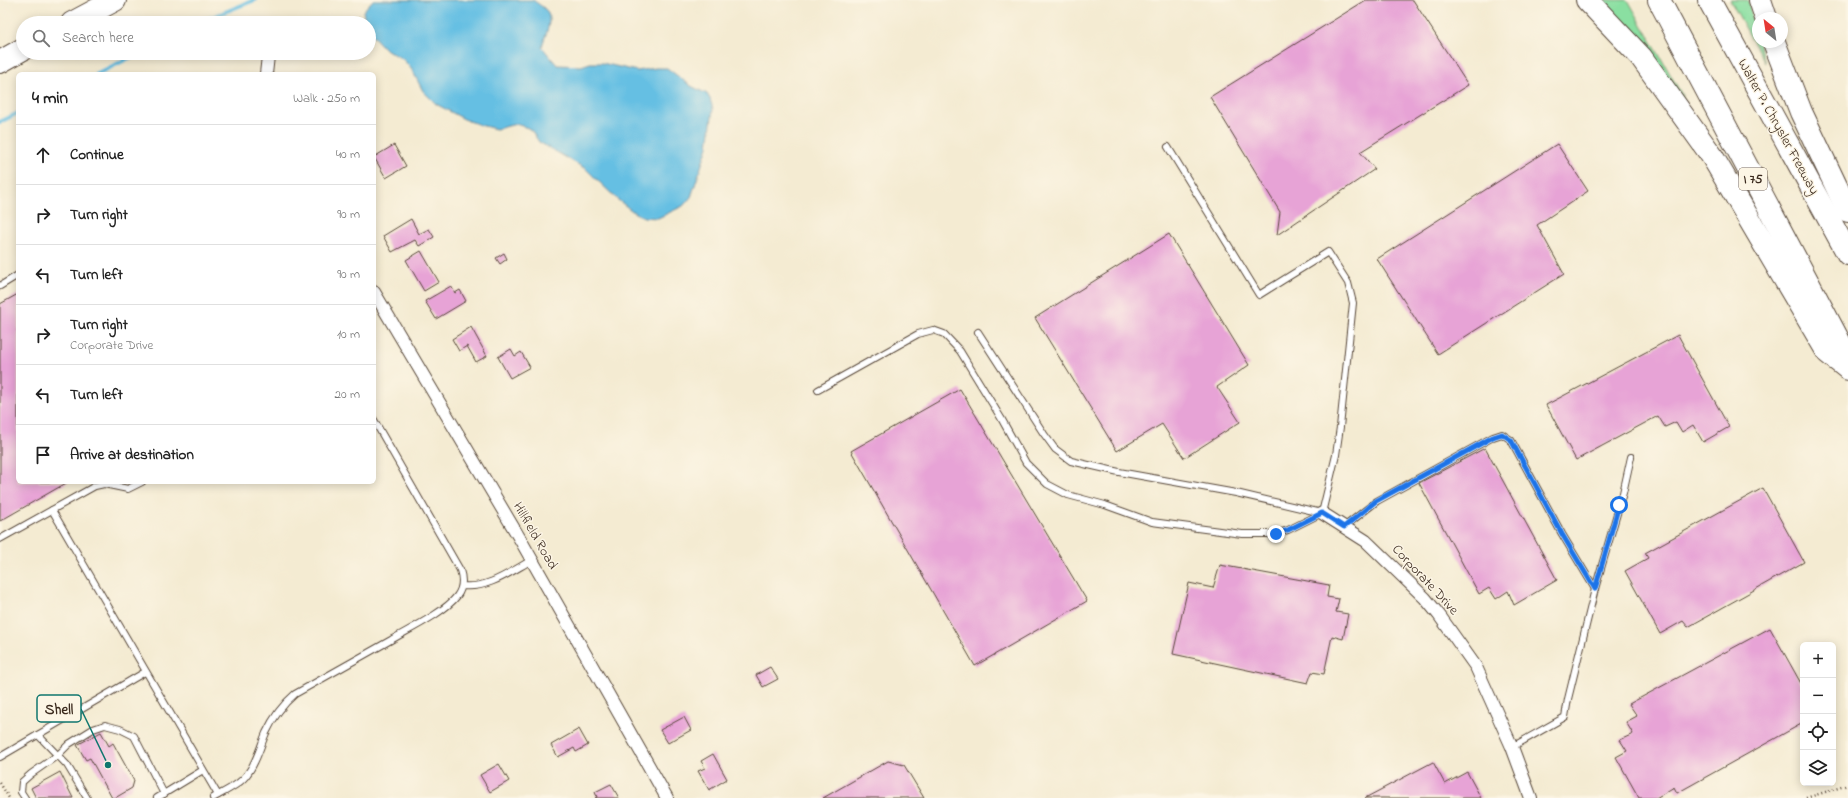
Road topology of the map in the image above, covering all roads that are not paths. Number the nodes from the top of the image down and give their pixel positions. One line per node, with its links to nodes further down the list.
1 (115, 0): 7 (highway)
2 (1587, 0): 21 (highway)
3 (1659, 0): 20 (highway, I 75)
4 (1709, 0): 15 (highway, Walter P. Chrysler Freeway)
5 (1760, 0): 6 (highway)
6 (1764, 12)
7 (85, 16)
8 (1776, 48): 14 (highway)
9 (16, 53): 11 (highway)
10 (268, 60): 12 (street)
11 (0, 62)
12 (266, 72)
13 (1168, 147): 29 (lane)
14 (1848, 211)
15 (1848, 254)
16 (16, 276): 17 (lane)
17 (0, 286)
18 (376, 295): 32 (street, Hillfield Road)
19 (978, 332): 29 (lane)
20 (1848, 358)
21 (1848, 369)
22 (818, 390): 29 (lane)
23 (376, 423): 33 (lane)
24 (1630, 457): 34 (lane)
25 (104, 484): 28 (lane)
26 (104, 484): 27 (lane)
27 (138, 484)
28 (52, 510): 31 (lane); 35 (lane)
29 (1322, 513): 30 (street, Corporate Drive)
30 (1344, 527): 34 (lane); 37 (street, Corporate Drive)
31 (0, 539)
32 (532, 560): 33 (lane); 46 (street, Hillfield Road)
33 (462, 586): 42 (lane)
34 (1595, 589): 37 (lane)
35 (145, 672): 36 (lane); 40 (lane)
36 (38, 735): 38 (lane); 39 (lane)
37 (1512, 747): 47 (street, Corporate Drive)
38 (58, 756): 41 (lane); 43 (lane); 44 (lane)
39 (0, 757)
40 (203, 770): 41 (lane); 42 (lane)
41 (164, 794): 45 (lane)
42 (216, 797)
43 (25, 798)
44 (87, 798)
45 (157, 798)
46 (667, 798)
47 (1531, 798)

